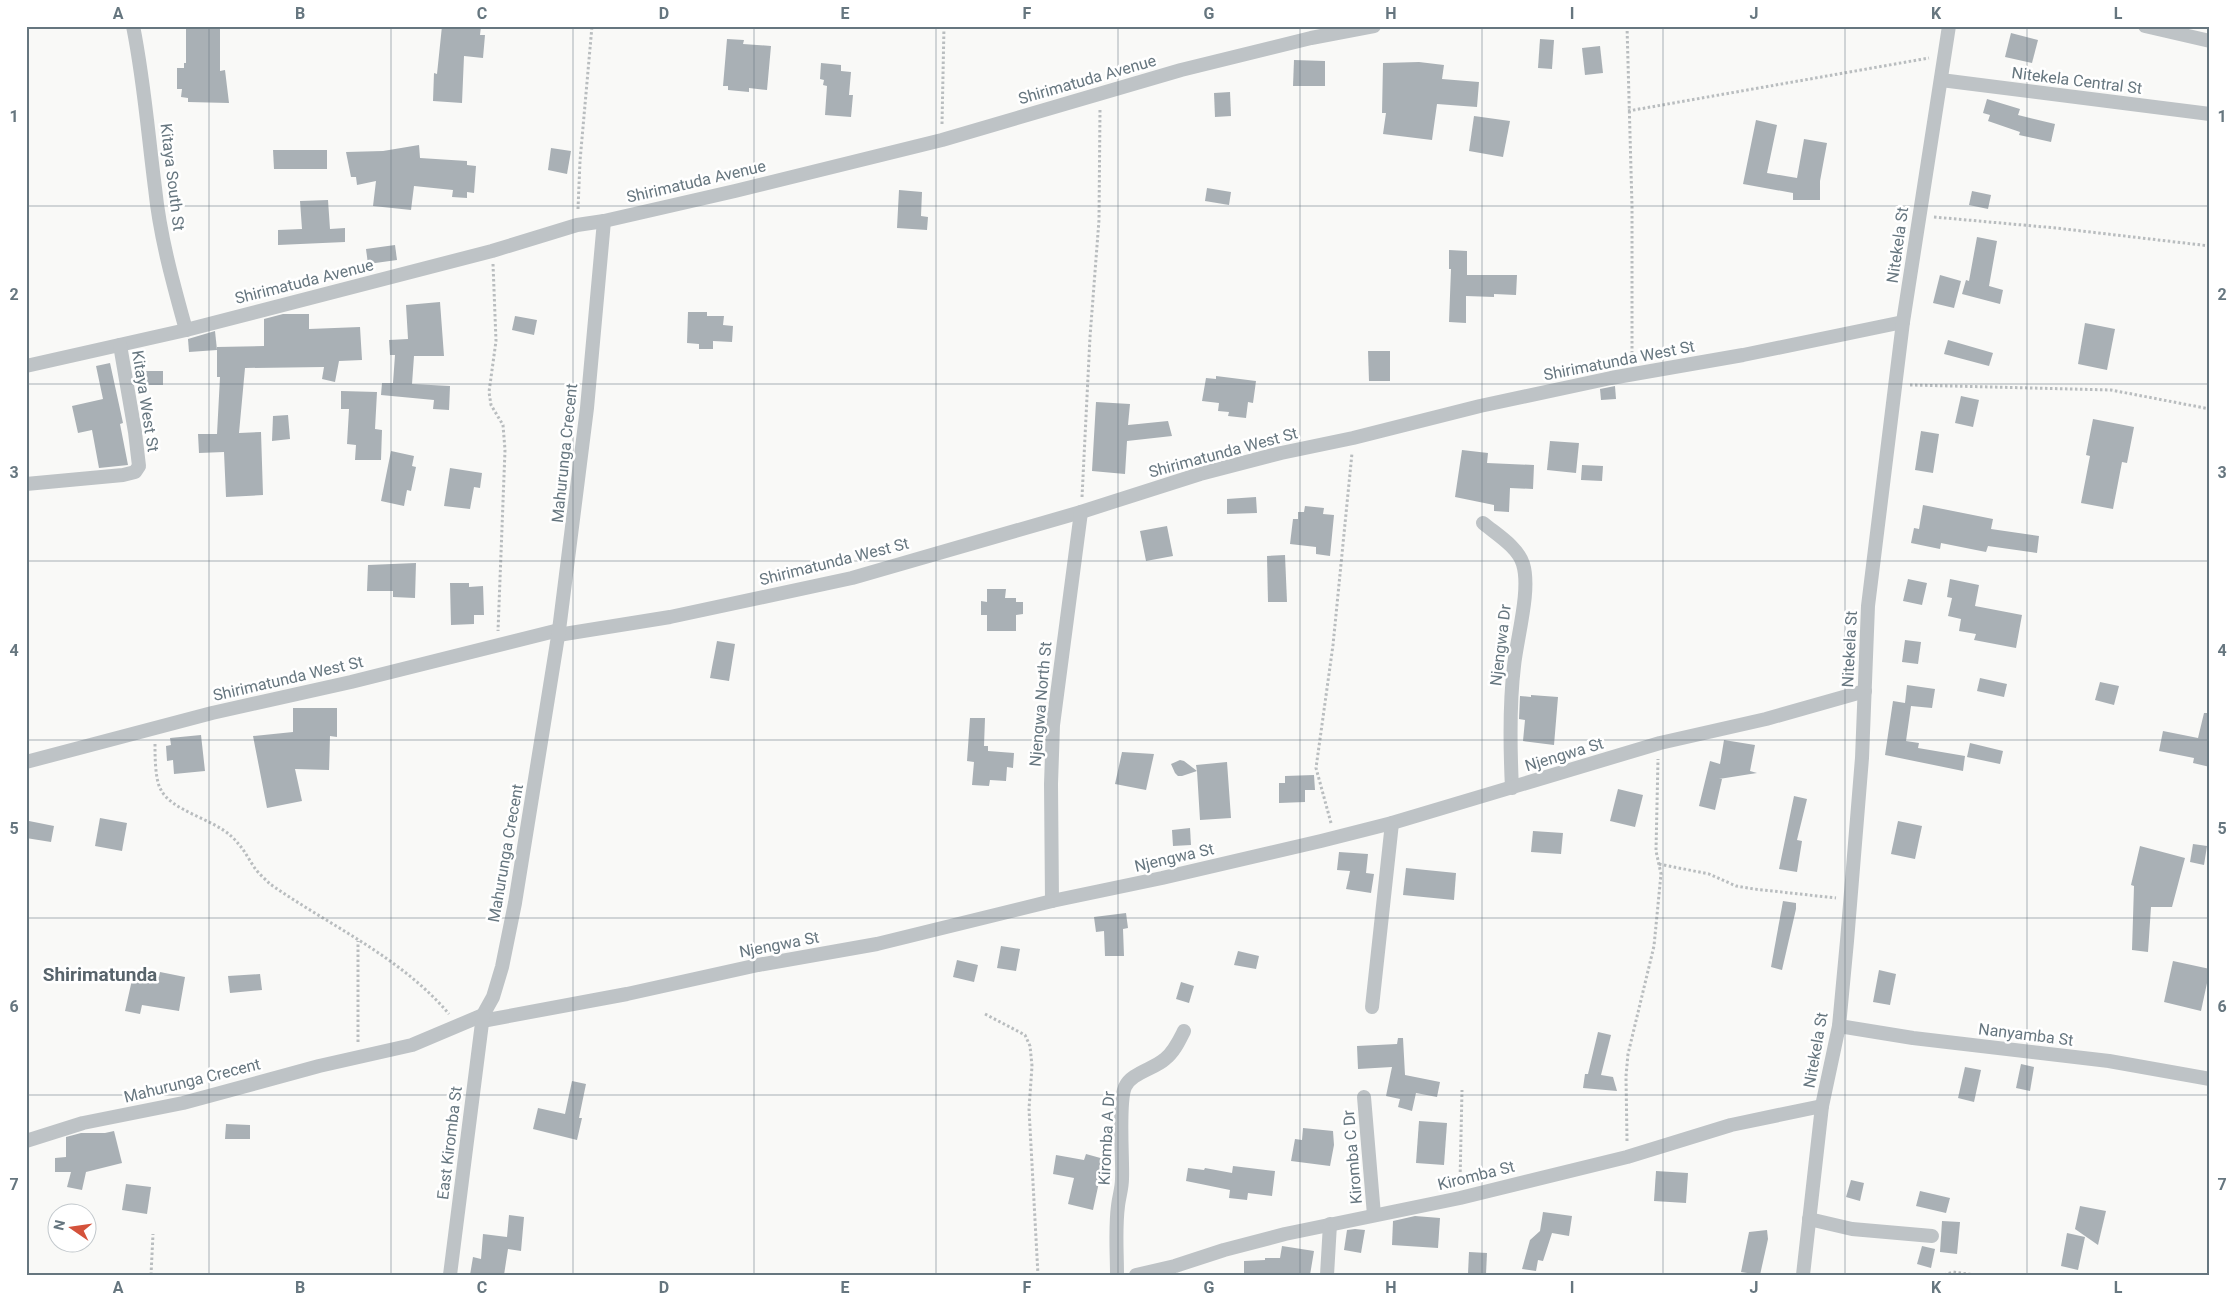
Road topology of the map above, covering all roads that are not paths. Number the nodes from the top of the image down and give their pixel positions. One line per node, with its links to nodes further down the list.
1 (133, 26): 10 (street, Kitaya South St)
2 (1374, 26): 8 (street, Shirimatuda Avenue)
3 (1949, 26): 6 (street, Nitekela St)
4 (2145, 26): 5 (street)
5 (2210, 41)
6 (1941, 80): 7 (street, Nitekela Central St); 9 (street, Nitekela St)
7 (2210, 114)
8 (604, 221): 10 (street, Shirimatuda Avenue); 16 (street, Mahurunga Crecent)
9 (1903, 322): 14 (street, Shirimatunda West St); 17 (street, Nitekela St)
10 (186, 330): 11 (street, Shirimatuda Avenue)
11 (120, 345): 12 (street, Shirimatuda Avenue); 13 (street, Kitaya West St)
12 (26, 366)
13 (26, 484)
14 (1081, 512): 16 (street, Shirimatunda West St); 21 (street, Njengwa North St)
15 (1483, 523): 19 (street, Njengwa Dr)
16 (558, 632): 18 (street, Shirimatunda West St); 23 (street, Mahurunga Crecent)
17 (1864, 692): 19 (street, Njengwa St); 24 (street, Nitekela St)
18 (26, 762)
19 (1512, 788): 20 (street, Njengwa St)
20 (1392, 823): 21 (street, Njengwa St); 22 (street)
21 (1052, 901): 23 (street, Njengwa St)
22 (1372, 1007)
23 (483, 1018): 29 (street, Mahurunga Crecent); 34 (street, East Kiromba St)
24 (1838, 1026): 26 (street, Nanyamba St); 28 (street, Nitekela St)
25 (1184, 1031): 35 (street, Kiromba A Dr)
26 (2210, 1079)
27 (1364, 1097): 30 (street, Kiromba C Dr)
28 (1822, 1106): 30 (street, Kiromba St); 31 (street, Nitekela St)
29 (26, 1141)
30 (1374, 1215): 32 (street, Kiromba St)
31 (1809, 1219): 33 (street); 38 (street, Nitekela St)
32 (1330, 1224): 36 (street, Kiromba St); 37 (street)
33 (1932, 1236)
34 (450, 1275)
35 (1117, 1275)
36 (1136, 1275)
37 (1327, 1275)
38 (1803, 1275)

